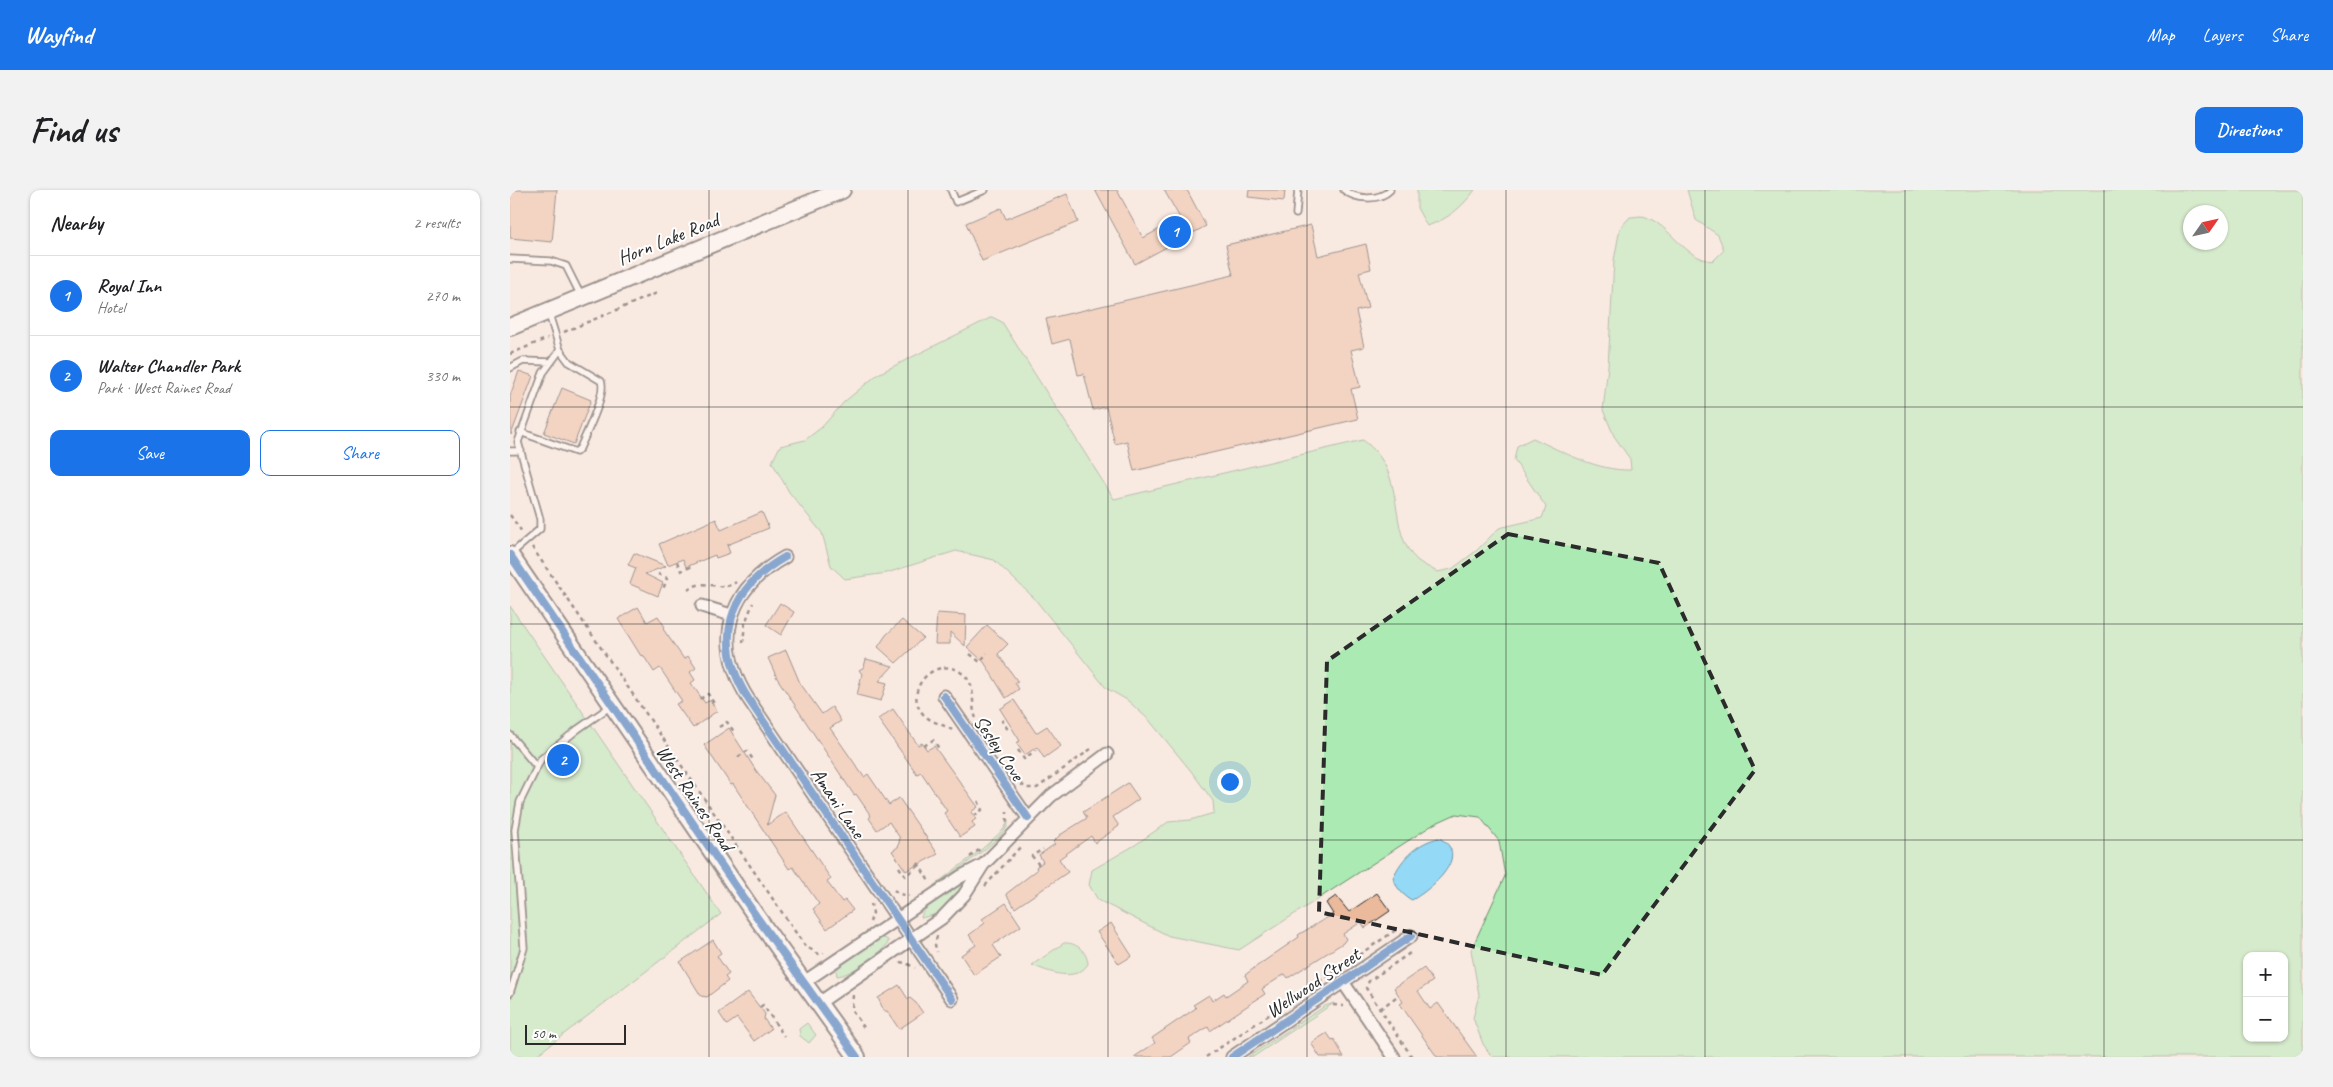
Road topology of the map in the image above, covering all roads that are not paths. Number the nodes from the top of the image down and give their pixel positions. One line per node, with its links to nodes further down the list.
1 (842, 190): 9 (main road, Horn Lake Road)
2 (951, 190): 3 (lane)
3 (985, 190)
4 (1298, 190): 7 (lane)
5 (1344, 190): 6 (lane)
6 (1390, 190)
7 (1296, 214)
8 (510, 258): 9 (lane)
9 (582, 298): 10 (main road, Horn Lake Road)
10 (549, 312): 11 (main road, Horn Lake Road); 12 (lane)
11 (510, 327)
12 (560, 350): 13 (lane); 15 (lane)
13 (551, 362): 14 (lane); 15 (lane)
14 (510, 368)
15 (520, 432): 17 (lane)
16 (510, 451): 17 (lane)
17 (521, 451): 18 (lane)
18 (510, 554): 23 (main road, West Raines Road)
19 (785, 557): 21 (street)
20 (702, 606): 21 (street)
21 (731, 615): 29 (street, Amani Lane)
22 (944, 696): 27 (street, Sesley Cove)
23 (612, 706): 26 (lane); 32 (main road, West Raines Road)
24 (510, 735): 26 (lane)
25 (1107, 754): 27 (street)
26 (537, 767): 34 (lane)
27 (1028, 818): 28 (street)
28 (983, 865): 29 (street); 31 (street)
29 (897, 919): 31 (street, Amani Lane); 32 (street)
30 (1411, 936): 33 (street, Wellwood Street)
31 (911, 939): 35 (street, Amani Lane); 36 (street)
32 (804, 982): 36 (main road, West Raines Road)
33 (1343, 982): 38 (street, Wellwood Street); 39 (street)
34 (510, 993)
35 (952, 999)
36 (819, 1003): 37 (main road, West Raines Road)
37 (857, 1057)
38 (1232, 1057)
39 (1394, 1057)

